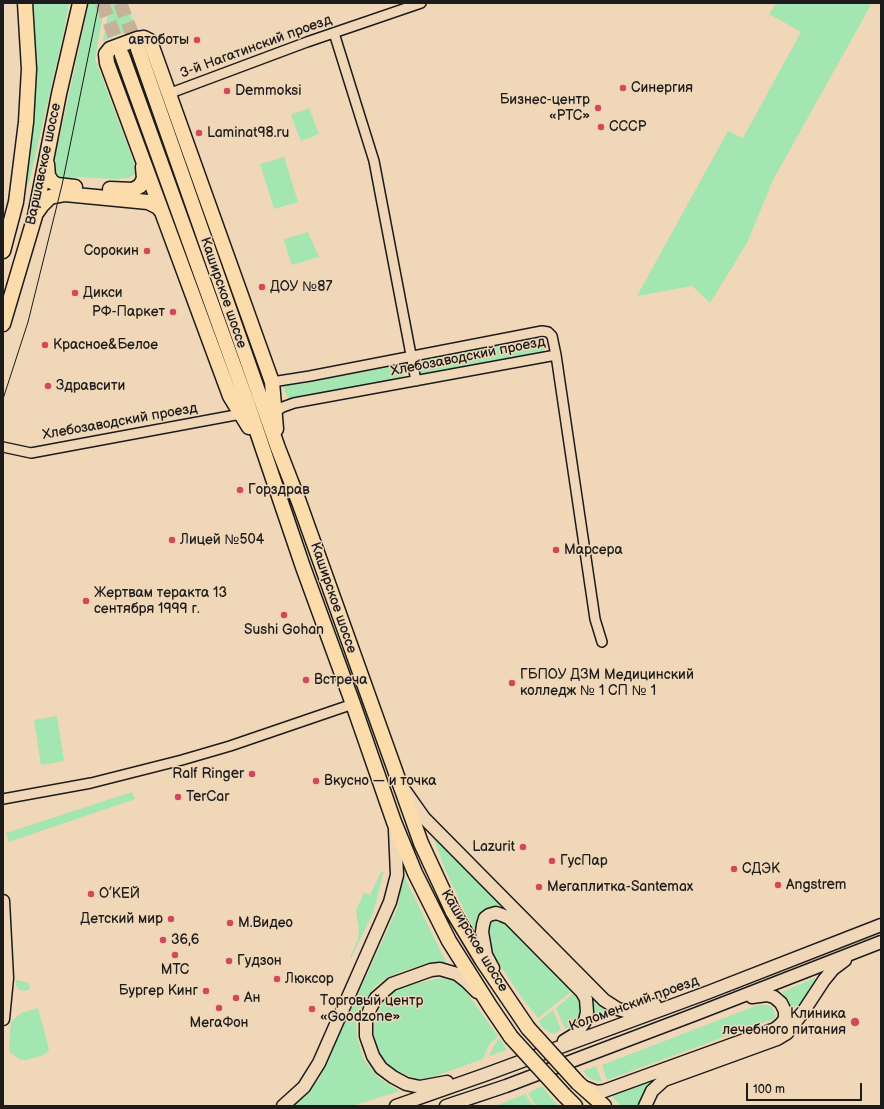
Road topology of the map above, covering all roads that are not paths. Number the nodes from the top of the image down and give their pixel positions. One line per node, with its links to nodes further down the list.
1 (24, 3): 12 (main road, Варшавское шоссе)
2 (80, 3): 8 (main road, Варшавское шоссе)
3 (421, 3): 4 (street, 3-й Нагатинский проезд)
4 (334, 33): 7 (street, 3-й Нагатинский проезд); 15 (street)
5 (138, 49): 21 (main road, Каширское шоссе)
6 (122, 54): 22 (main road, Каширское шоссе)
7 (168, 94): 9 (main road); 17 (main road)
8 (46, 162): 9 (main road); 10 (main road, Варшавское шоссе)
9 (143, 163): 11 (main road)
10 (35, 216): 11 (main road); 13 (main road, Варшавское шоссе)
11 (165, 217): 19 (main road)
12 (3, 251)
13 (3, 324)
14 (556, 355): 15 (street, Хлебозаводский проезд); 16 (street, Хлебозаводский проезд); 23 (street)
15 (411, 357): 16 (street); 17 (street, Хлебозаводский проезд)
16 (416, 381): 18 (street, Хлебозаводский проезд)
17 (272, 382): 18 (main road)
18 (275, 412): 21 (main road)
19 (241, 414): 20 (street, Хлебозаводский проезд); 22 (main road)
20 (3, 446)
21 (278, 448): 25 (main road, Каширское шоссе)
22 (266, 458): 24 (main road, Каширское шоссе)
23 (602, 642)
24 (353, 704): 26 (street); 27 (main road, Каширское шоссе)
25 (399, 784): 31 (main road); 32 (main road, Каширское шоссе)
26 (3, 799)
27 (394, 822): 34 (main road, Каширское шоссе); 41 (main road)
28 (3, 901): 35 (main road)
29 (881, 925): 31 (main road, Коломенский проезд)
30 (881, 942): 33 (main road); 46 (main road)
31 (709, 992): 36 (main road, Коломенский проезд)
32 (507, 998): 36 (main road); 38 (main road, Каширское шоссе, bridge)
33 (732, 1000): 38 (main road); 39 (main road)
34 (490, 1006): 37 (main road); 40 (main road, Каширское шоссе, bridge)
35 (3, 1019)
36 (550, 1051): 37 (main road, Коломенский проезд)
37 (487, 1074): 42 (main road, Коломенский проезд)
38 (580, 1085): 45 (main road, Каширское шоссе)
39 (506, 1086): 43 (main road); 44 (main road)
40 (570, 1102)
41 (284, 1106)
42 (396, 1106)
43 (446, 1106)
44 (470, 1106)
45 (604, 1106)
46 (645, 1106)

